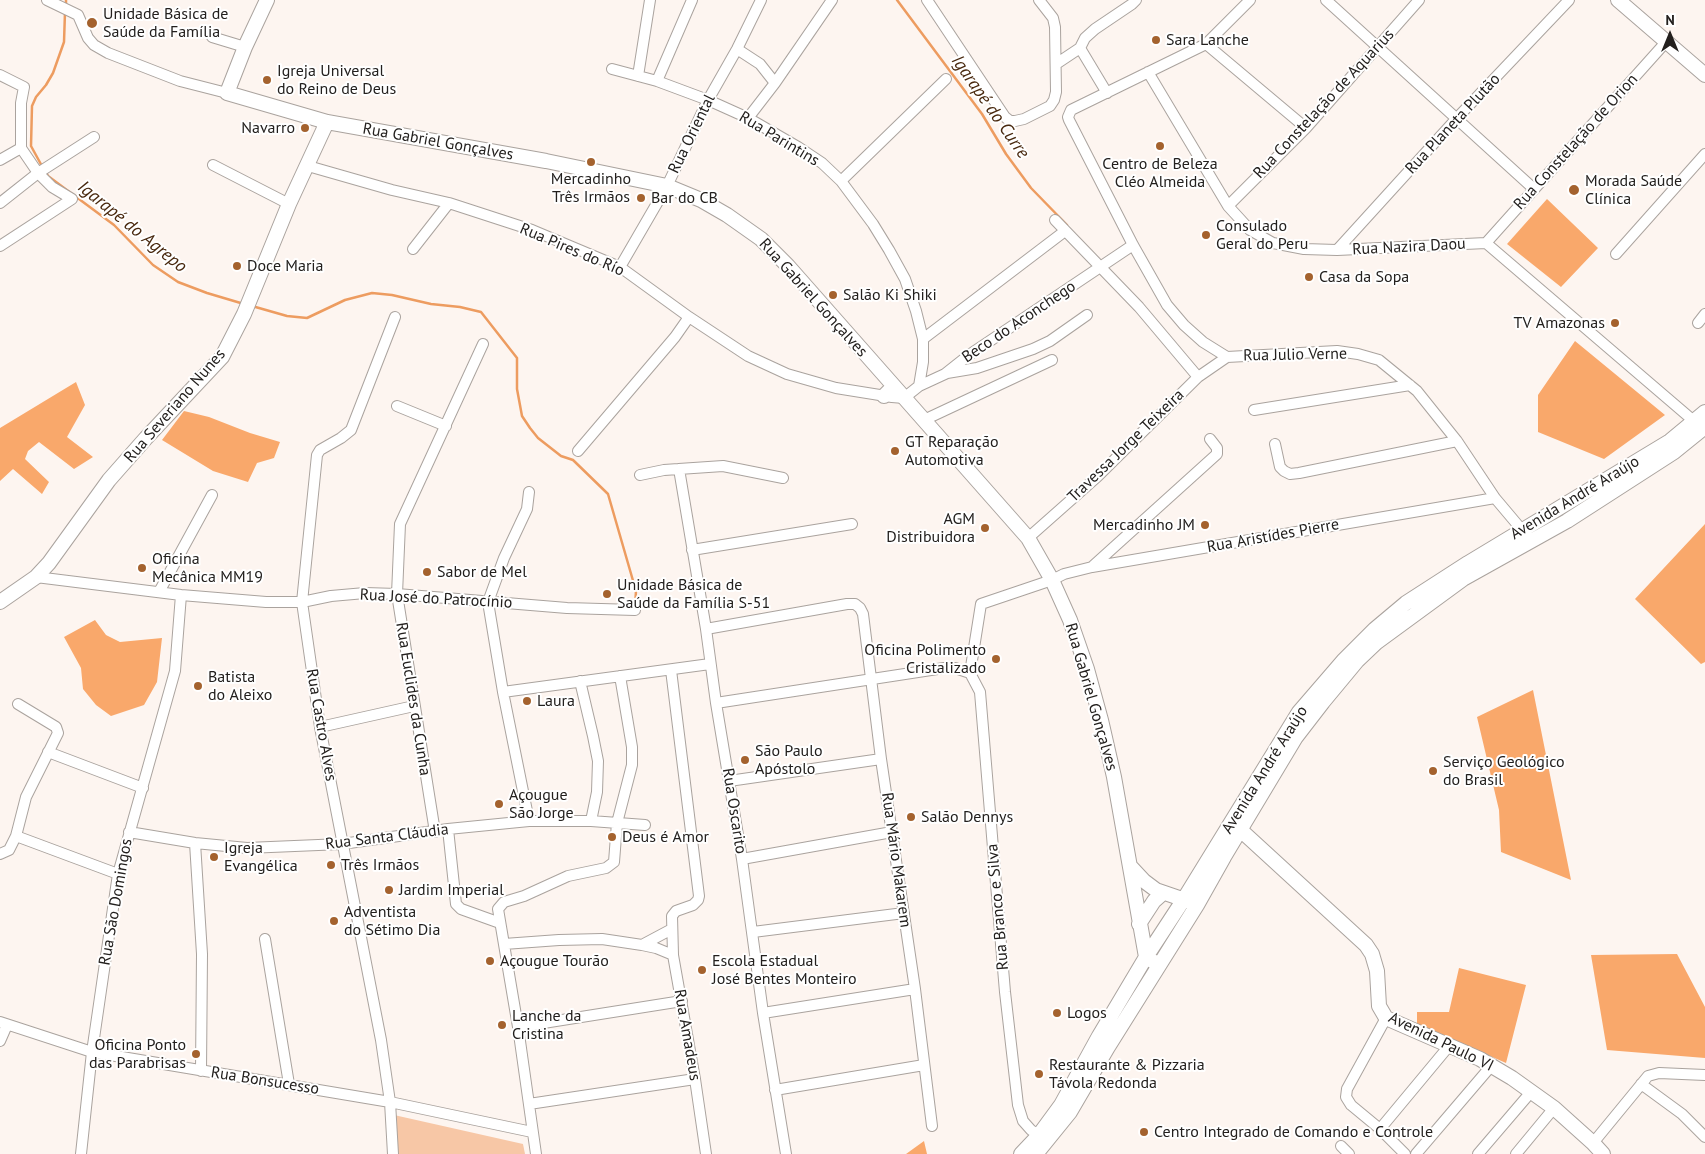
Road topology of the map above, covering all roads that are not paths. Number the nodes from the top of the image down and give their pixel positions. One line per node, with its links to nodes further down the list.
1 (47, 0): 31 (street, Rua Gabriel Gonçalves)
2 (267, 0): 18 (street)
3 (650, 0): 27 (street)
4 (692, 0): 29 (street)
5 (761, 0): 21 (street, Rua Oriental)
6 (832, 0): 30 (street)
7 (927, 0): 22 (street)
8 (1039, 0): 22 (street)
9 (1136, 0): 19 (street)
10 (1250, 0): 17 (street)
11 (1326, 0): 20 (street)
12 (1419, 0): 20 (street, Rua Constelação de Aquarius)
13 (1569, 0): 35 (street, Rua Planeta Plutão)
14 (1625, 2): 16 (street)
15 (212, 37): 18 (street)
16 (1666, 42): 26 (street); 47 (street, Rua Constelação de Orion)
17 (1206, 44): 24 (street); 37 (street)
18 (245, 48): 31 (street)
19 (1080, 48): 22 (street); 32 (street)
20 (1378, 48): 35 (street); 37 (street, Rua Constelação de Aquarius)
21 (737, 49): 30 (street); 33 (street, Rua Oriental)
22 (1056, 64)
23 (612, 69): 27 (street, Rua Parintins)
24 (1148, 72): 32 (street); 51 (street, Rua Nazira Daou)
25 (0, 75): 39 (street)
26 (1705, 75)
27 (638, 76): 29 (street, Rua Parintins)
28 (946, 80): 45 (street)
29 (657, 82): 33 (street, Rua Parintins)
30 (775, 84): 34 (street)
31 (227, 93): 36 (street, Rua Gabriel Gonçalves)
32 (1107, 93): 55 (street, Rua Julio Verne)
33 (708, 100): 34 (street, Rua Parintins); 46 (street, Rua Oriental)
34 (748, 118): 45 (street, Rua Parintins)
35 (1457, 118): 47 (street); 58 (street, Rua Planeta Plutão)
36 (327, 122): 43 (street, Rua Severiano Nunes); 46 (street, Rua Gabriel Gonçalves)
37 (1306, 128): 51 (street, Rua Constelação de Aquarius)
38 (94, 137): 44 (street)
39 (21, 148): 41 (street); 44 (street)
40 (1705, 154): 59 (street)
41 (0, 160)
42 (213, 165): 50 (street)
43 (308, 166): 49 (street, Rua Pires do Río); 50 (street, Rua Severiano Nunes)
44 (38, 173): 48 (street); 56 (street)
45 (841, 181): 67 (street, Rua Parintins)
46 (667, 186): 60 (street, Rua Oriental); 75 (street, Rua Gabriel Gonçalves)
47 (1534, 189): 54 (street, Rua Constelação de Orion)
48 (0, 202)
49 (449, 203): 57 (street); 60 (street, Rua Pires do Río)
50 (289, 204): 96 (street, Rua Severiano Nunes)
51 (1228, 206): 58 (street, Rua Nazira Daou)
52 (1055, 220): 53 (street)
53 (1065, 231): 61 (street); 67 (street)
54 (1486, 243): 58 (street, Rua Nazira Daou); 80 (street, Rua Nazira Daou)
55 (1132, 245): 61 (street, Beco do Aconchego); 69 (street, Rua Julio Verne)
56 (0, 246)
57 (413, 249)
58 (1338, 250)
59 (1616, 254)
60 (620, 267): 64 (street, Rua Pires do Río)
61 (1100, 267): 71 (street, Beco do Aconchego); 72 (street)
62 (1705, 314): 66 (street)
63 (1087, 315): 71 (street)
64 (689, 317): 75 (street, Rua Pires do Río); 85 (street)
65 (395, 318): 105 (street, Rua Castro Alves)
66 (1698, 322)
67 (923, 338): 74 (street, Rua Parintins)
68 (483, 344): 81 (street, Rua Euclides da Cunha)
69 (1227, 357): 72 (street, Travessa Jorge Teixeira); 73 (street, Rua Julio Verne)
70 (1052, 360): 79 (street)
71 (945, 374): 74 (street, Beco do Aconchego)
72 (1198, 378): 94 (street, Travessa Jorge Teixeira)
73 (1410, 385): 78 (street); 83 (street, Rua Julio Verne)
74 (919, 386): 76 (street, Beco do Aconchego)
75 (889, 391): 76 (street, Rua Gabriel Gonçalves)
76 (904, 398): 79 (street, Rua Gabriel Gonçalves)
77 (397, 406): 81 (street)
78 (1254, 410)
79 (924, 420): 94 (street, Rua Gabriel Gonçalves)
80 (1702, 420): 93 (street, Avenida André Araújo); 128 (street, Avenida André Araújo)
81 (446, 426): 102 (street, Rua Euclides da Cunha)
82 (1210, 439): 97 (street)
83 (1457, 441): 84 (street); 91 (street, Rua Julio Verne)
84 (1275, 444)
85 (578, 451)
86 (679, 469): 87 (street); 88 (street); 95 (street, Rua Oscarito)
87 (640, 475)
88 (783, 478)
89 (530, 492): 106 (street)
90 (212, 495): 101 (street)
91 (1495, 498): 93 (street, Rua Julio Verne); 97 (street, Rua Aristídes Pierre)
92 (852, 524): 95 (street)
93 (1522, 530): 128 (street, Avenida André Araújo)
94 (1028, 538): 99 (street, Rua Gabriel Gonçalves)
95 (692, 550): 108 (street, Rua Oscarito)
96 (49, 563): 98 (street, Rua Severiano Nunes); 100 (street)
97 (1092, 567): 99 (street, Rua Aristídes Pierre)
98 (36, 577): 100 (street, Rua José do Patrocínio); 104 (street, Rua Severiano Nunes)
99 (1052, 580): 111 (street, Rua Aristídes Pierre); 138 (street, Rua Gabriel Gonçalves)
100 (59, 581): 101 (street, Rua José do Patrocínio)
101 (159, 592): 103 (street, Rua José do Patrocínio)
102 (397, 594): 105 (street, Rua José do Patrocínio); 106 (street, Rua José do Patrocínio); 118 (street, Rua Euclides da Cunha)
103 (181, 595): 105 (street, Rua José do Patrocínio); 123 (street, Rua São Domingos)
104 (0, 602)
105 (302, 602): 119 (street, Rua Castro Alves)
106 (488, 602): 107 (street, Rua José do Patrocínio); 115 (street)
107 (635, 610)
108 (706, 629): 109 (street, Rua Oscarito); 113 (street, Rua Mário Makarem)
109 (710, 664): 110 (street); 116 (street, Rua Oscarito)
110 (671, 670): 112 (street); 145 (street, Rua Amadeus)
111 (970, 673): 113 (street); 177 (street, Rua Branco e Silva)
112 (620, 676): 114 (street); 126 (street)
113 (871, 680): 116 (street); 121 (street, Rua Mário Makarem)
114 (580, 681): 115 (street); 125 (street)
115 (503, 692): 124 (street)
116 (716, 703): 122 (street, Rua Oscarito)
117 (18, 704): 120 (street)
118 (414, 706): 119 (street); 131 (street, Rua Euclides da Cunha)
119 (320, 727): 135 (street, Rua Castro Alves)
120 (48, 752): 123 (street); 133 (street)
121 (881, 759): 122 (street); 132 (street, Rua Mário Makarem)
122 (729, 781): 137 (street, Rua Oscarito)
123 (143, 788): 130 (street, Rua São Domingos)
124 (529, 821): 125 (street, Rua Santa Cláudia); 129 (street, Rua Santa Cláudia)
125 (592, 821): 126 (street, Rua Santa Cláudia)
126 (616, 822): 127 (street, Rua Santa Cláudia); 143 (street)
127 (645, 825)
128 (1236, 826): 141 (street, Avenida André Araújo); 156 (street, Avenida Paulo VI)
129 (448, 830): 131 (street, Rua Santa Cláudia); 143 (street)
130 (129, 832): 134 (street, Rua Santa Cláudia); 139 (street, Rua São Domingos)
131 (434, 832): 135 (street, Rua Santa Cláudia)
132 (892, 832): 137 (street); 142 (street, Rua Mário Makarem)
133 (16, 836): 136 (street); 139 (street)
134 (195, 843): 135 (street, Rua Santa Cláudia); 164 (street)
135 (342, 844): 171 (street, Rua Castro Alves)
136 (0, 854)
137 (742, 859): 146 (street, Rua Oscarito)
138 (1130, 866): 140 (street); 144 (street, Rua Gabriel Gonçalves)
139 (118, 874): 161 (street, Rua São Domingos)
140 (1162, 893): 141 (street); 144 (street)
141 (1190, 902): 151 (street, Avenida André Araújo); 152 (street, Avenida André Araújo)
142 (904, 912): 146 (street); 153 (street, Rua Mário Makarem)
143 (500, 924): 148 (street)
144 (1139, 924): 151 (street, Rua Gabriel Gonçalves)
145 (672, 929): 149 (street); 150 (street, Rua Amadeus)
146 (753, 932): 155 (street, Rua Oscarito)
147 (265, 939): 167 (street)
148 (504, 944): 149 (street); 158 (street)
149 (642, 945): 150 (street)
150 (673, 956): 154 (street, Rua Amadeus)
151 (1146, 957): 152 (street); 177 (street, Avenida André Araújo)
152 (1159, 965): 187 (street, Avenida André Araújo)
153 (915, 989): 155 (street); 163 (street, Rua Mário Makarem)
154 (682, 1001): 158 (street); 166 (street, Rua Amadeus)
155 (763, 1013): 169 (street, Rua Oscarito)
156 (1386, 1018): 160 (street, Avenida Paulo VI); 175 (street)
157 (4, 1024): 159 (street); 161 (street, Rua Bonsucesso)
158 (518, 1027): 172 (street)
159 (0, 1041)
160 (1449, 1046): 162 (street, Avenida Paulo VI); 175 (street)
161 (92, 1052): 164 (street, Rua Bonsucesso); 181 (street, Rua São Domingos)
162 (1492, 1065): 170 (street, Avenida Paulo VI); 190 (street)
163 (924, 1066): 169 (street); 174 (street, Rua Mário Makarem)
164 (201, 1071): 167 (street, Rua Bonsucesso)
165 (1705, 1075): 168 (street)
166 (695, 1079): 172 (street); 184 (street, Rua Amadeus)
167 (289, 1084): 171 (street, Rua Bonsucesso)
168 (1641, 1084): 178 (street); 179 (street)
169 (775, 1090): 185 (street, Rua Oscarito)
170 (1530, 1092): 173 (street, Avenida Paulo VI); 191 (street)
171 (390, 1102): 176 (street, Rua Bonsucesso); 182 (street, Rua Castro Alves)
172 (529, 1104): 176 (street)
173 (1554, 1108): 179 (street, Avenida Paulo VI); 192 (street)
174 (932, 1126)
175 (1380, 1129): 189 (street)
176 (532, 1132): 183 (street)
177 (1039, 1135): 186 (street, Avenida André Araújo)
178 (1705, 1137)
179 (1593, 1143): 193 (street, Avenida Paulo VI)
180 (1341, 1146): 188 (street)
181 (81, 1154)
182 (393, 1154)
183 (536, 1154)
184 (706, 1154)
185 (786, 1154)
186 (1021, 1154)
187 (1036, 1154)
188 (1350, 1154)
189 (1404, 1154)
190 (1416, 1154)
191 (1478, 1154)
192 (1516, 1154)
193 (1603, 1154)

